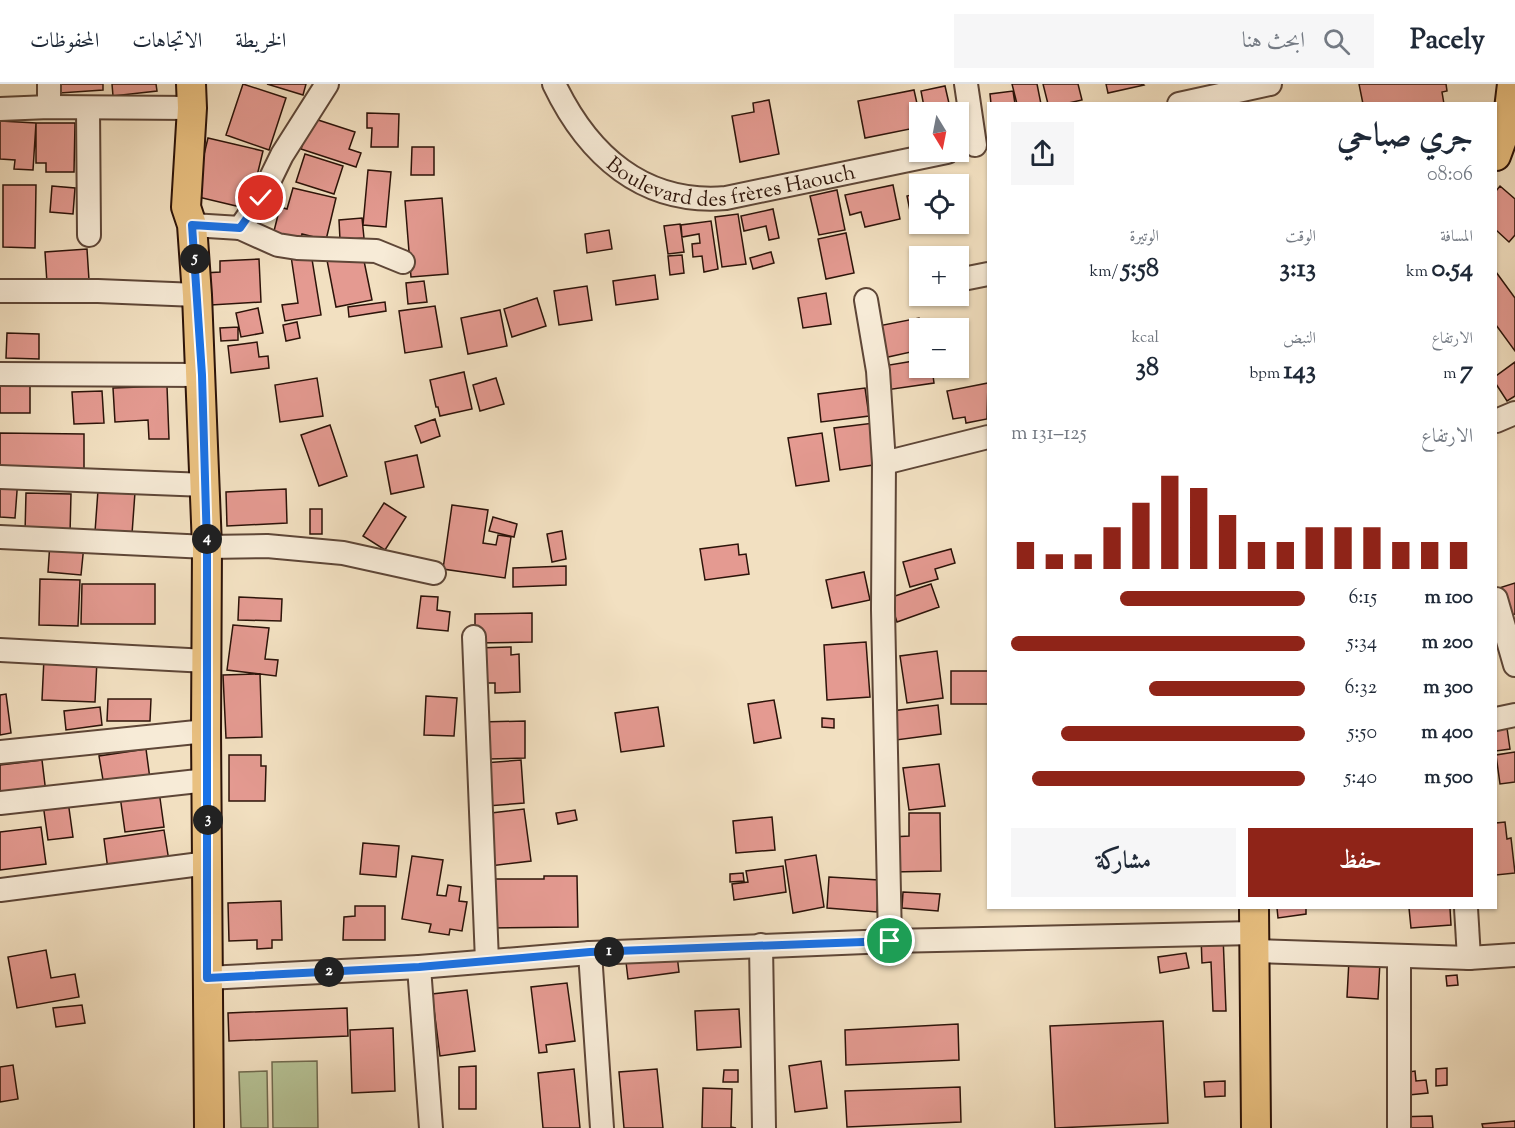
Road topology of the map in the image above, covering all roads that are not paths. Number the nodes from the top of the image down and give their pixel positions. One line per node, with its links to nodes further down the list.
1 (49, 84): 10 (street)
2 (327, 84): 17 (street)
3 (554, 84): 15 (street, Boulevard des frères Haouch)
4 (966, 84): 13 (street)
5 (1270, 84): 8 (street)
6 (1512, 84): 14 (main road)
7 (191, 96): 11 (street); 16 (main road)
8 (1225, 99): 9 (street)
9 (1197, 102)
10 (49, 107): 11 (street); 12 (street)
11 (88, 108): 18 (street)
12 (0, 109)
13 (974, 146)
14 (1504, 152)
15 (909, 160)
16 (192, 225): 17 (street); 23 (main road)
17 (240, 228): 19 (street)
18 (89, 236)
19 (403, 262)
20 (987, 274): 21 (street)
21 (969, 278)
22 (0, 291): 23 (street)
23 (197, 295): 26 (main road)
24 (866, 300): 30 (street)
25 (0, 374): 26 (street)
26 (202, 375): 32 (main road)
27 (1515, 413): 28 (street)
28 (1497, 421)
29 (987, 437): 30 (street)
30 (884, 463): 51 (street)
31 (0, 477): 32 (street)
32 (206, 485): 34 (main road)
33 (0, 537): 34 (street)
34 (207, 547): 35 (street); 39 (main road)
35 (434, 573)
36 (1497, 611): 40 (street)
37 (474, 637): 57 (street)
38 (0, 650): 39 (street)
39 (207, 661): 43 (main road)
40 (1515, 665)
41 (1515, 715): 42 (street)
42 (1497, 718)
43 (206, 731): 44 (street); 45 (main road)
44 (0, 752)
45 (207, 780): 46 (street); 47 (main road)
46 (0, 803)
47 (208, 863): 48 (street); 59 (main road)
48 (0, 890)
49 (1466, 909): 56 (street)
50 (1254, 930): 51 (street); 55 (street); 64 (main road)
51 (890, 941): 52 (street)
52 (761, 945): 53 (street); 63 (street)
53 (590, 952): 57 (street); 62 (street)
54 (1515, 955): 56 (street)
55 (1400, 956): 56 (street); 65 (street)
56 (1469, 958)
57 (487, 961): 58 (street)
58 (419, 967): 59 (street); 61 (street)
59 (207, 978): 60 (main road)
60 (209, 1128)
61 (430, 1128)
62 (602, 1128)
63 (764, 1128)
64 (1256, 1128)
65 (1400, 1128)

